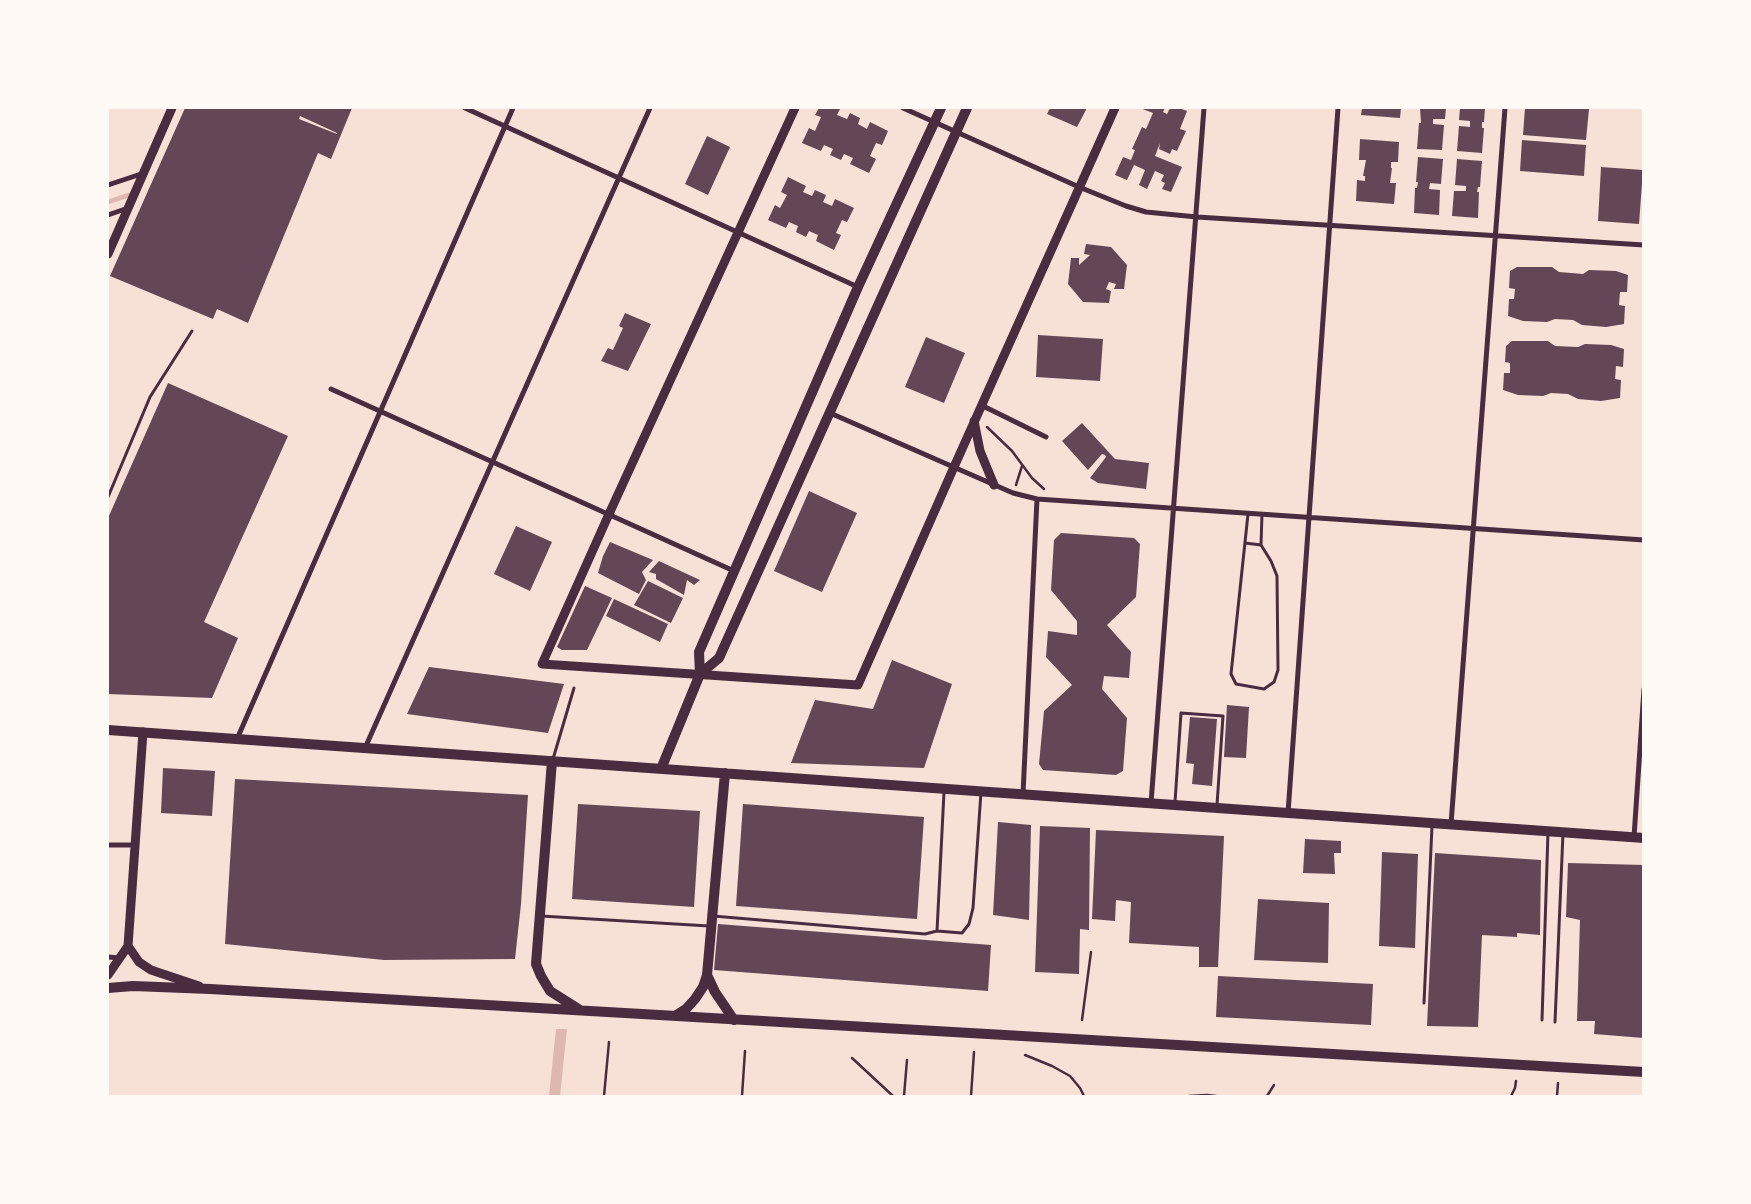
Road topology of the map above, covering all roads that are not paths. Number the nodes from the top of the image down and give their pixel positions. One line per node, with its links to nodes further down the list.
1 (172, 108): 16 (street)
2 (465, 108): 14 (street)
3 (513, 108): 14 (street)
4 (650, 108): 17 (street)
5 (795, 108): 24 (street)
6 (903, 108): 13 (street)
7 (941, 108): 13 (main road)
8 (967, 108): 15 (main road)
9 (1115, 108): 19 (street)
10 (1204, 108): 22 (street)
11 (1338, 108): 23 (street)
12 (1505, 108): 25 (street)
13 (934, 121): 15 (street); 28 (main road)
14 (505, 126): 17 (street); 32 (street)
15 (956, 131): 19 (street); 33 (main road)
16 (141, 174): 18 (street); 20 (street)
17 (618, 178): 24 (street); 36 (street)
18 (108, 185)
19 (1079, 187): 22 (street); 31 (street)
20 (128, 208): 21 (street); 27 (street)
21 (108, 215)
22 (1197, 217): 23 (street); 41 (street)
23 (1330, 225): 25 (street); 45 (street)
24 (738, 232): 28 (street); 43 (street)
25 (1495, 236): 26 (street); 46 (street)
26 (1644, 245)
27 (108, 254)
28 (858, 287): 50 (main road)
29 (192, 331): 39 (lane)
30 (330, 389): 32 (street)
31 (982, 405): 34 (street); 35 (street)
32 (380, 411): 36 (street); 56 (street)
33 (830, 413): 37 (street); 51 (main road)
34 (974, 421): 37 (street); 38 (street)
35 (1046, 437)
36 (492, 462): 43 (street); 57 (street)
37 (954, 467): 38 (street); 51 (street)
38 (994, 485): 40 (street)
39 (108, 498)
40 (1037, 499): 41 (street); 63 (street)
41 (1175, 508): 42 (street); 64 (street)
42 (1248, 513): 44 (street); 48 (lane)
43 (608, 514): 50 (street); 51 (street)
44 (1262, 514): 45 (street); 49 (lane)
45 (1309, 517): 46 (street); 67 (street)
46 (1473, 528): 47 (street); 69 (street)
47 (1644, 540)
48 (1245, 543): 49 (lane); 49 (lane)
49 (1261, 545)
50 (734, 571): 51 (main road)
51 (700, 674): 59 (main road)
52 (574, 688): 58 (lane)
53 (1644, 689): 72 (street)
54 (108, 730): 55 (main road)
55 (143, 732): 56 (main road); 74 (street)
56 (237, 738): 57 (main road)
57 (365, 748): 58 (main road)
58 (552, 761): 59 (main road); 75 (main road)
59 (661, 769): 60 (main road)
60 (725, 773): 61 (main road); 76 (main road)
61 (945, 789): 62 (main road); 77 (lane)
62 (981, 791): 63 (main road); 77 (lane)
63 (1023, 794): 64 (main road)
64 (1151, 803): 65 (main road)
65 (1174, 805): 66 (main road); 66 (lane)
66 (1217, 808): 67 (main road)
67 (1288, 813): 68 (main road)
68 (1432, 823): 69 (main road); 85 (lane)
69 (1451, 824): 70 (main road)
70 (1548, 831): 71 (main road); 89 (lane)
71 (1563, 832): 72 (main road); 90 (lane)
72 (1639, 838)
73 (108, 845): 74 (street)
74 (136, 845): 78 (street)
75 (541, 916): 76 (lane); 86 (main road)
76 (712, 921): 77 (lane); 82 (main road)
77 (937, 931)
78 (128, 946): 80 (street); 84 (street)
79 (108, 957): 80 (street)
80 (120, 958): 81 (street)
81 (108, 975)
82 (707, 975): 87 (main road); 88 (main road)
83 (108, 988): 84 (main road)
84 (210, 990): 86 (main road)
85 (1424, 1003)
86 (582, 1011): 87 (main road)
87 (675, 1016): 88 (main road)
88 (734, 1020): 91 (main road)
89 (1542, 1020)
90 (1555, 1022)
91 (1644, 1072)

